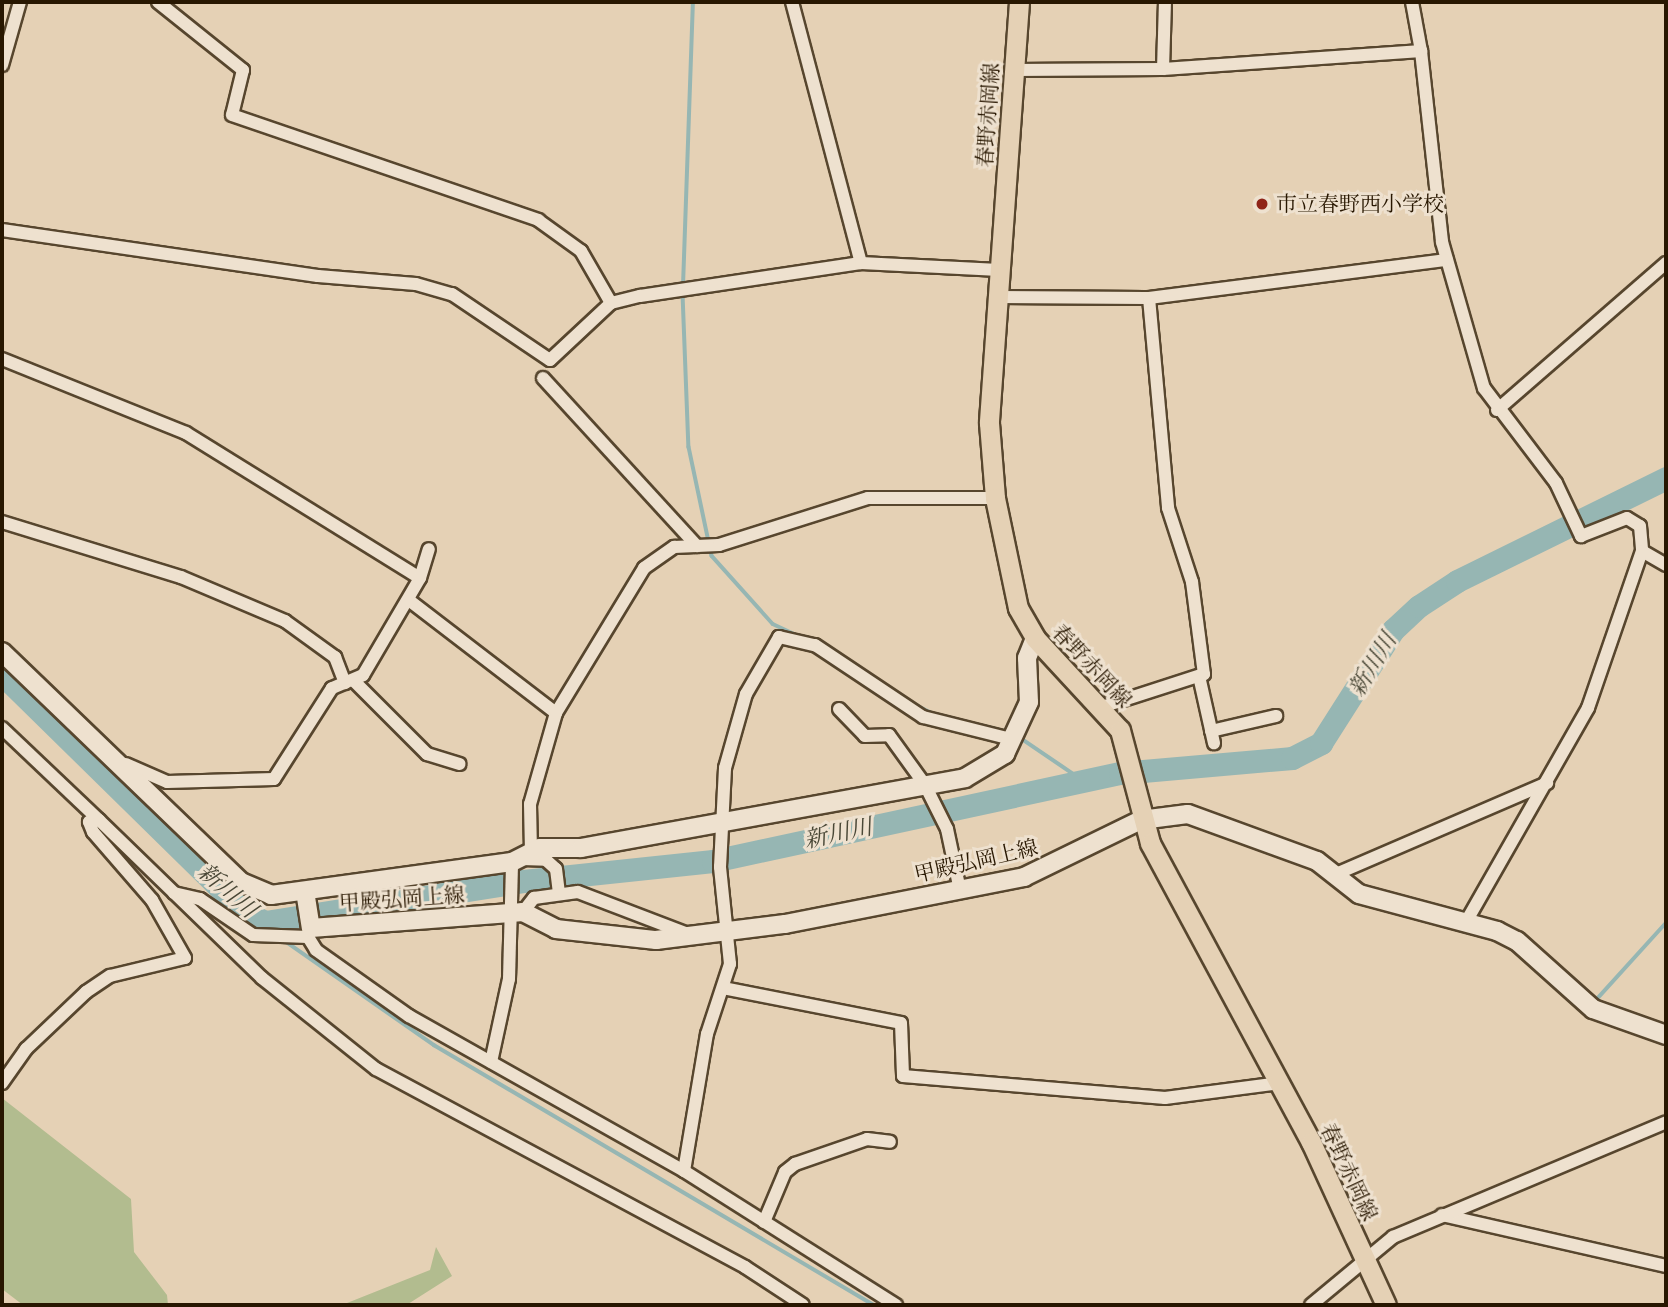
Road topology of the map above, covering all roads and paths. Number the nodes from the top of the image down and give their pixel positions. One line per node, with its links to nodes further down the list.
1 (20, 2): 8 (street)
2 (158, 2): 18 (street)
3 (792, 2): 13 (street)
4 (1020, 2): 10 (main road, 春野赤岡線)
5 (1165, 2): 9 (street)
6 (1412, 2): 7 (street)
7 (1421, 51): 9 (street); 12 (street)
8 (2, 65)
9 (1163, 69): 10 (street)
10 (1014, 70): 15 (main road, 春野赤岡線)
11 (4, 232): 18 (street)
12 (1447, 260): 17 (street); 21 (street)
13 (861, 263): 15 (street); 18 (street)
14 (1666, 263): 21 (street)
15 (999, 270): 16 (main road, 春野赤岡線)
16 (998, 297): 17 (street); 22 (main road, 春野赤岡線)
17 (1149, 298): 32 (street)
18 (611, 303)
19 (2, 359): 28 (street)
20 (543, 378): 24 (street)
21 (1497, 411): 26 (street)
22 (995, 498): 24 (street); 30 (main road, 春野赤岡線)
23 (2, 522): 33 (street)
24 (699, 546): 36 (street)
25 (429, 550): 28 (street)
26 (1642, 551): 27 (street); 42 (street)
27 (1666, 565)
28 (420, 578): 29 (street)
29 (410, 601): 33 (street); 36 (street)
30 (1035, 638): 34 (main road, 春野赤岡線); 39 (main road, 甲殿弘岡上線)
31 (2, 652): 41 (main road, 甲殿弘岡上線)
32 (1199, 676): 34 (street); 37 (street)
33 (349, 681): 40 (street); 41 (street)
34 (1102, 707): 45 (main road, 春野赤岡線)
35 (839, 709): 43 (street)
36 (556, 713): 47 (street)
37 (1276, 716)
38 (2, 728): 44 (street)
39 (1013, 735): 43 (main road, 甲殿弘岡上線); 46 (street)
40 (459, 764)
41 (116, 766): 51 (main road, 甲殿弘岡上線)
42 (1548, 783): 48 (street); 54 (street)
43 (925, 785): 46 (main road, 甲殿弘岡上線); 50 (street)
44 (99, 820): 52 (street); 61 (street)
45 (1141, 820): 48 (main road, 甲殿弘岡上線); 50 (main road, 甲殿弘岡上線); 62 (main road, 春野赤岡線)
46 (722, 822): 47 (main road, 甲殿弘岡上線); 56 (street)
47 (517, 868): 49 (street); 51 (main road, 甲殿弘岡上線); 53 (street)
48 (1336, 874): 54 (main road, 甲殿弘岡上線)
49 (558, 881): 53 (street); 57 (street)
50 (960, 890): 56 (main road, 甲殿弘岡上線)
51 (305, 891): 55 (main road, 甲殿弘岡上線)
52 (172, 893): 55 (street); 70 (street)
53 (517, 912): 55 (main road, 甲殿弘岡上線); 57 (main road, 甲殿弘岡上線); 60 (street)
54 (1466, 922): 59 (main road, 甲殿弘岡上線)
55 (309, 932): 60 (street)
56 (728, 933): 57 (main road, 甲殿弘岡上線); 58 (street)
57 (696, 937)
58 (723, 988): 62 (street); 65 (street)
59 (1666, 1035)
60 (491, 1062): 65 (street)
61 (2, 1083)
62 (1280, 1083): 68 (main road, 春野赤岡線)
63 (1666, 1122): 66 (street)
64 (891, 1142): 67 (street)
65 (684, 1171): 67 (street)
66 (1442, 1215): 68 (street); 69 (street)
67 (764, 1222): 71 (street)
68 (1364, 1259): 72 (street); 73 (main road, 春野赤岡線)
69 (1666, 1266)
70 (803, 1305)
71 (895, 1305)
72 (1311, 1305)
73 (1386, 1305)

